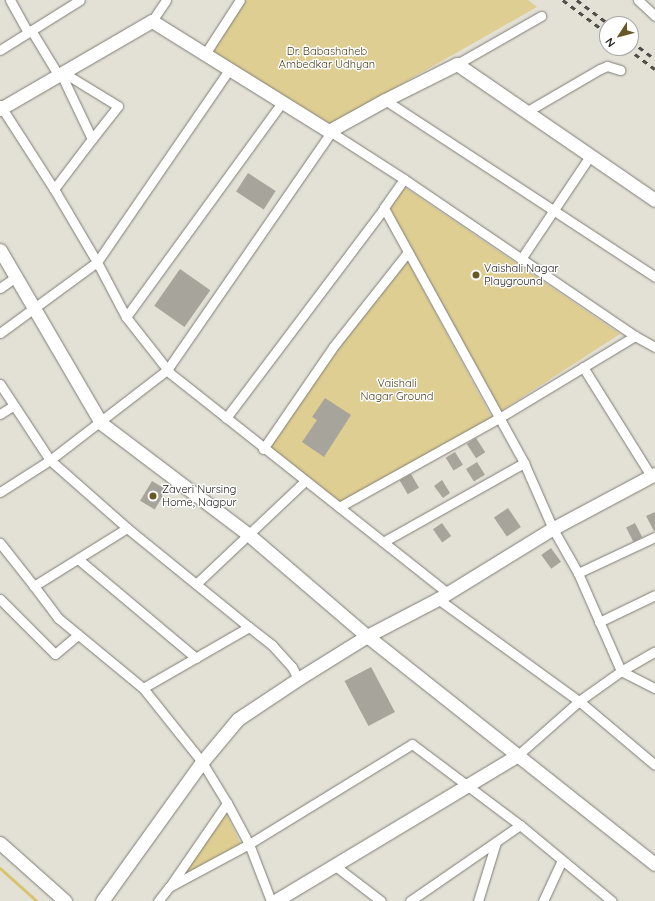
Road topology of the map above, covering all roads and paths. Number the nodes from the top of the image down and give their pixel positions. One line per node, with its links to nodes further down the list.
1 (10, 0): 9 (street)
2 (80, 0): 9 (street)
3 (166, 0): 8 (street)
4 (240, 0): 11 (street)
5 (638, 0): 7 (street)
6 (541, 16): 12 (street)
7 (655, 16)
8 (152, 21): 11 (street); 15 (street)
9 (30, 31): 10 (street); 15 (street)
10 (0, 49)
11 (204, 54): 13 (street)
12 (456, 64): 16 (street); 19 (street)
13 (229, 70): 17 (street); 31 (street)
14 (620, 70): 19 (street)
15 (62, 74): 18 (street); 21 (street); 21 (street)
16 (385, 100): 20 (street); 27 (street)
17 (282, 102): 20 (street); 36 (street)
18 (1, 108): 24 (street)
19 (526, 112): 22 (street)
20 (330, 132): 23 (street); 41 (street)
21 (92, 139): 24 (street)
22 (590, 156): 25 (street); 27 (street)
23 (404, 179): 26 (street); 30 (street)
24 (54, 189): 31 (street)
25 (655, 200)
26 (384, 208): 29 (street); 45 (street)
27 (553, 210): 30 (street); 32 (street)
28 (0, 250): 33 (street)
29 (408, 252): 46 (street); 48 (street)
30 (521, 259): 38 (street)
31 (96, 262): 35 (street); 36 (street)
32 (655, 276)
33 (16, 277): 34 (street); 35 (street)
34 (0, 288)
35 (34, 309): 37 (street); 47 (street)
36 (126, 317): 41 (street)
37 (0, 332)
38 (634, 336): 39 (street); 40 (street)
39 (655, 347)
40 (583, 367): 46 (street); 51 (street)
41 (168, 370): 45 (street); 47 (street)
42 (0, 384): 43 (street)
43 (13, 406): 44 (street); 49 (street)
44 (0, 414)
45 (226, 418): 48 (street)
46 (499, 418): 50 (street); 54 (street)
47 (101, 423): 49 (street); 57 (street)
48 (263, 448): 52 (street)
49 (50, 460): 53 (street); 55 (street)
50 (524, 463): 56 (street); 60 (street)
51 (653, 475): 56 (street)
52 (305, 481): 54 (street); 57 (street)
53 (0, 492)
54 (339, 507): 60 (street)
55 (128, 528): 61 (street); 63 (street)
56 (553, 529): 62 (street); 66 (street)
57 (249, 535): 63 (street); 71 (street)
58 (655, 537): 62 (street)
59 (0, 542): 64 (street)
60 (383, 542): 66 (street)
61 (78, 559): 64 (street); 73 (street)
62 (578, 573): 68 (street)
63 (196, 584): 69 (street)
64 (34, 586): 70 (street)
65 (655, 595): 68 (street)
66 (443, 596): 71 (street); 78 (street)
67 (0, 599): 70 (street)
68 (599, 622): 74 (street)
69 (249, 627): 73 (street); 75 (street)
70 (78, 635): 76 (street)
71 (367, 636): 75 (street); 79 (street)
72 (655, 651): 74 (street)
73 (196, 658): 76 (street)
74 (620, 671): 77 (street); 78 (street)
75 (298, 679): 80 (street)
76 (143, 688): 80 (street)
77 (655, 688)
78 (579, 701): 79 (street); 81 (street)
79 (518, 755): 82 (street); 89 (street)
80 (202, 762): 83 (street); 93 (street)
81 (655, 765)
82 (466, 785): 84 (street); 87 (street); 90 (street)
83 (228, 803): 87 (street); 91 (street)
84 (520, 825): 85 (street); 88 (street)
85 (496, 842): 98 (street); 99 (street)
86 (0, 843): 92 (street)
87 (250, 844): 91 (street); 95 (street)
88 (562, 860): 100 (street); 101 (street)
89 (655, 864)
90 (334, 865): 96 (street); 97 (street)
91 (169, 887): 94 (street)
92 (65, 901)
93 (102, 901)
94 (158, 901)
95 (271, 901)
96 (275, 901)
97 (381, 901)
98 (410, 901)
99 (478, 901)
100 (543, 901)
101 (612, 901)

